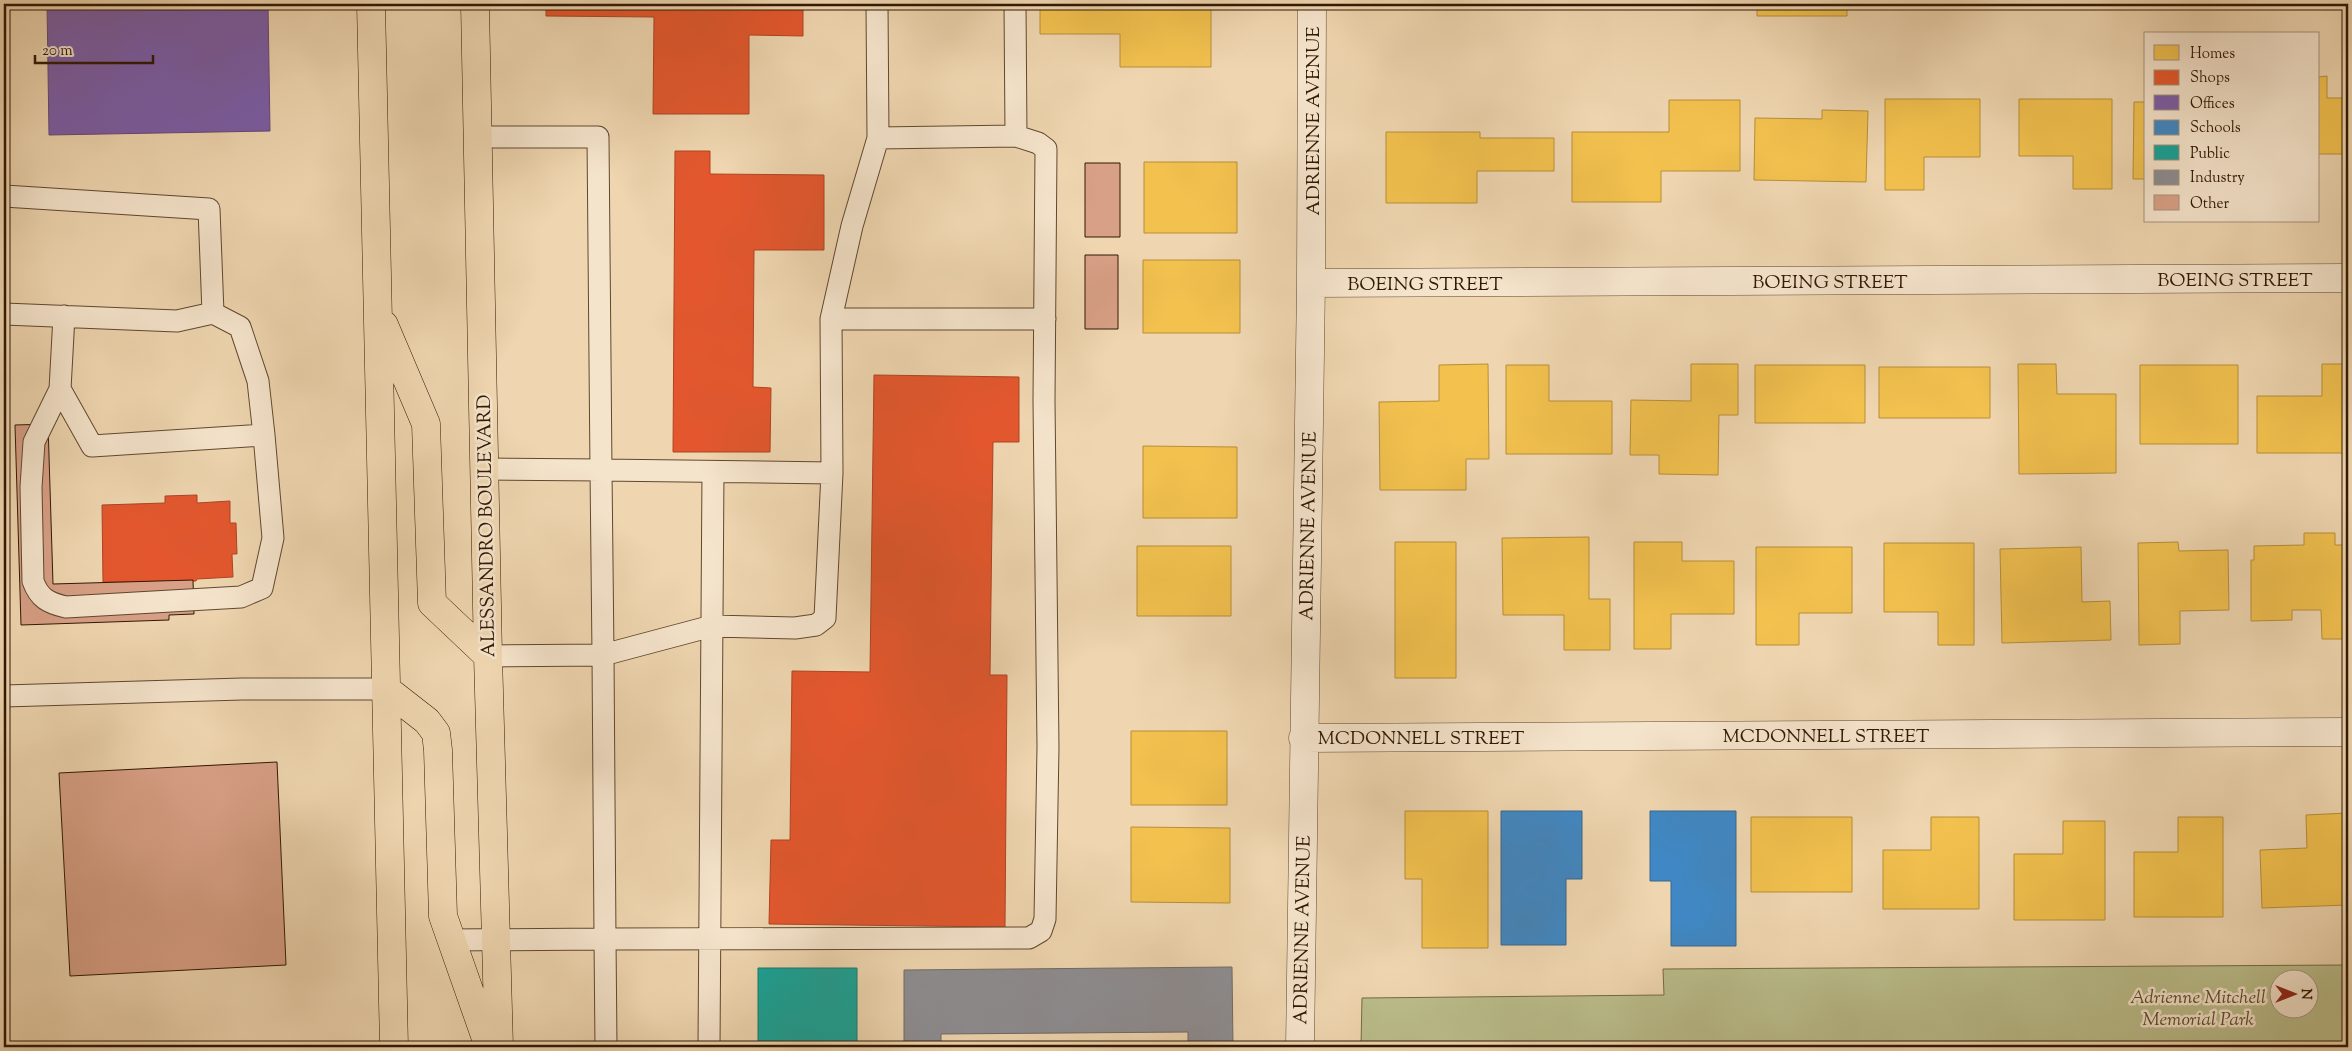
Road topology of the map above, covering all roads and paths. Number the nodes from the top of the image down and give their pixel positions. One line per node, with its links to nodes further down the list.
1 (372, 4): 13 (main road)
2 (475, 4): 7 (main road, ALESSANDRO BOULEVARD)
3 (877, 4): 8 (lane)
4 (1015, 4): 6 (lane)
5 (1312, 4): 11 (street, ADRIENNE AVENUE)
6 (1016, 136): 8 (lane); 16 (lane)
7 (477, 137): 20 (main road, ALESSANDRO BOULEVARD); 21 (lane)
8 (878, 138): 17 (lane)
9 (4, 196): 12 (lane)
10 (2348, 278): 11 (street, BOEING STREET)
11 (1311, 283): 30 (street, ADRIENNE AVENUE)
12 (214, 313): 15 (lane); 19 (lane)
13 (378, 313): 26 (main road); 27 (main road)
14 (4, 314): 15 (lane)
15 (64, 316): 18 (lane)
16 (1045, 318): 17 (lane); 34 (lane)
17 (831, 319): 23 (lane)
18 (60, 389): 19 (lane); 19 (lane)
19 (264, 435)
20 (484, 470): 21 (lane); 26 (main road, ALESSANDRO BOULEVARD)
21 (601, 470): 22 (lane); 25 (lane)
22 (714, 472): 23 (lane); 24 (lane)
23 (832, 473): 24 (lane)
24 (712, 626): 25 (lane); 34 (lane)
25 (604, 655): 26 (lane); 33 (lane)
26 (488, 656): 32 (main road, ALESSANDRO BOULEVARD)
27 (386, 689): 28 (lane); 31 (main road); 35 (main road)
28 (4, 696)
29 (2348, 732): 30 (street, MCDONNELL STREET)
30 (1303, 738): 40 (street, ADRIENNE AVENUE)
31 (450, 940): 32 (lane); 36 (main road)
32 (495, 940): 33 (lane); 37 (main road, ALESSANDRO BOULEVARD)
33 (605, 940): 34 (lane); 38 (lane)
34 (710, 940): 39 (lane)
35 (394, 1047)
36 (489, 1047)
37 (499, 1047)
38 (606, 1047)
39 (709, 1047)
40 (1300, 1047)

